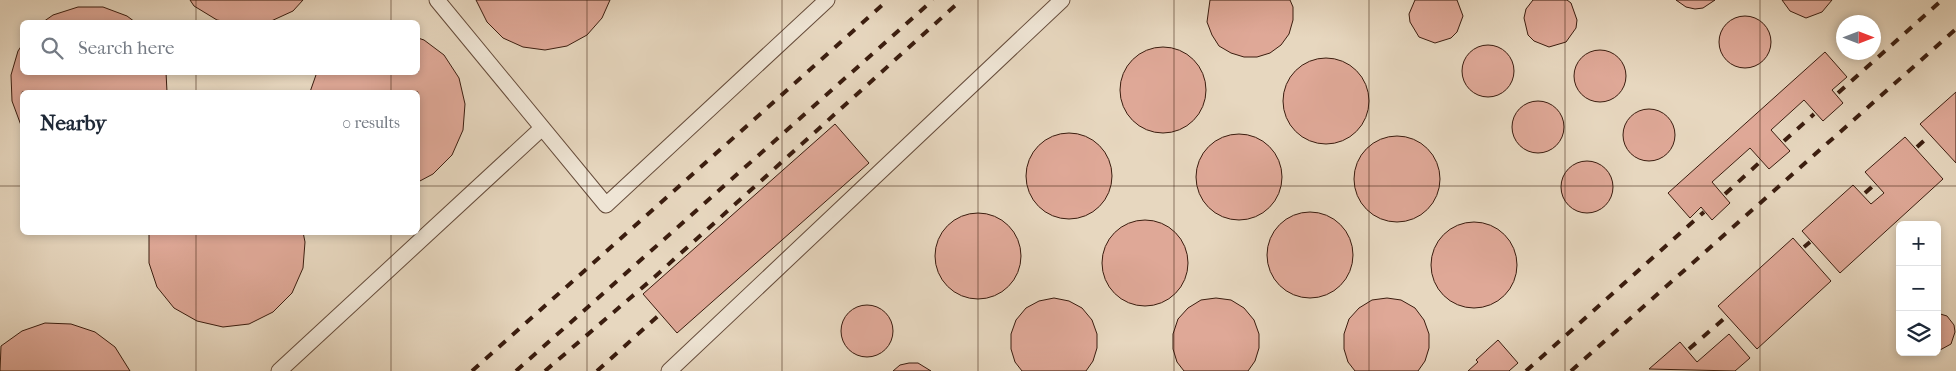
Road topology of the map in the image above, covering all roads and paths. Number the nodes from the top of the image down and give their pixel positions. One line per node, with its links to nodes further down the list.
1 (437, 0): 4 (lane)
2 (827, 0): 4 (lane)
3 (1062, 0): 6 (lane)
4 (541, 129): 5 (lane)
5 (279, 371)
6 (669, 371)

